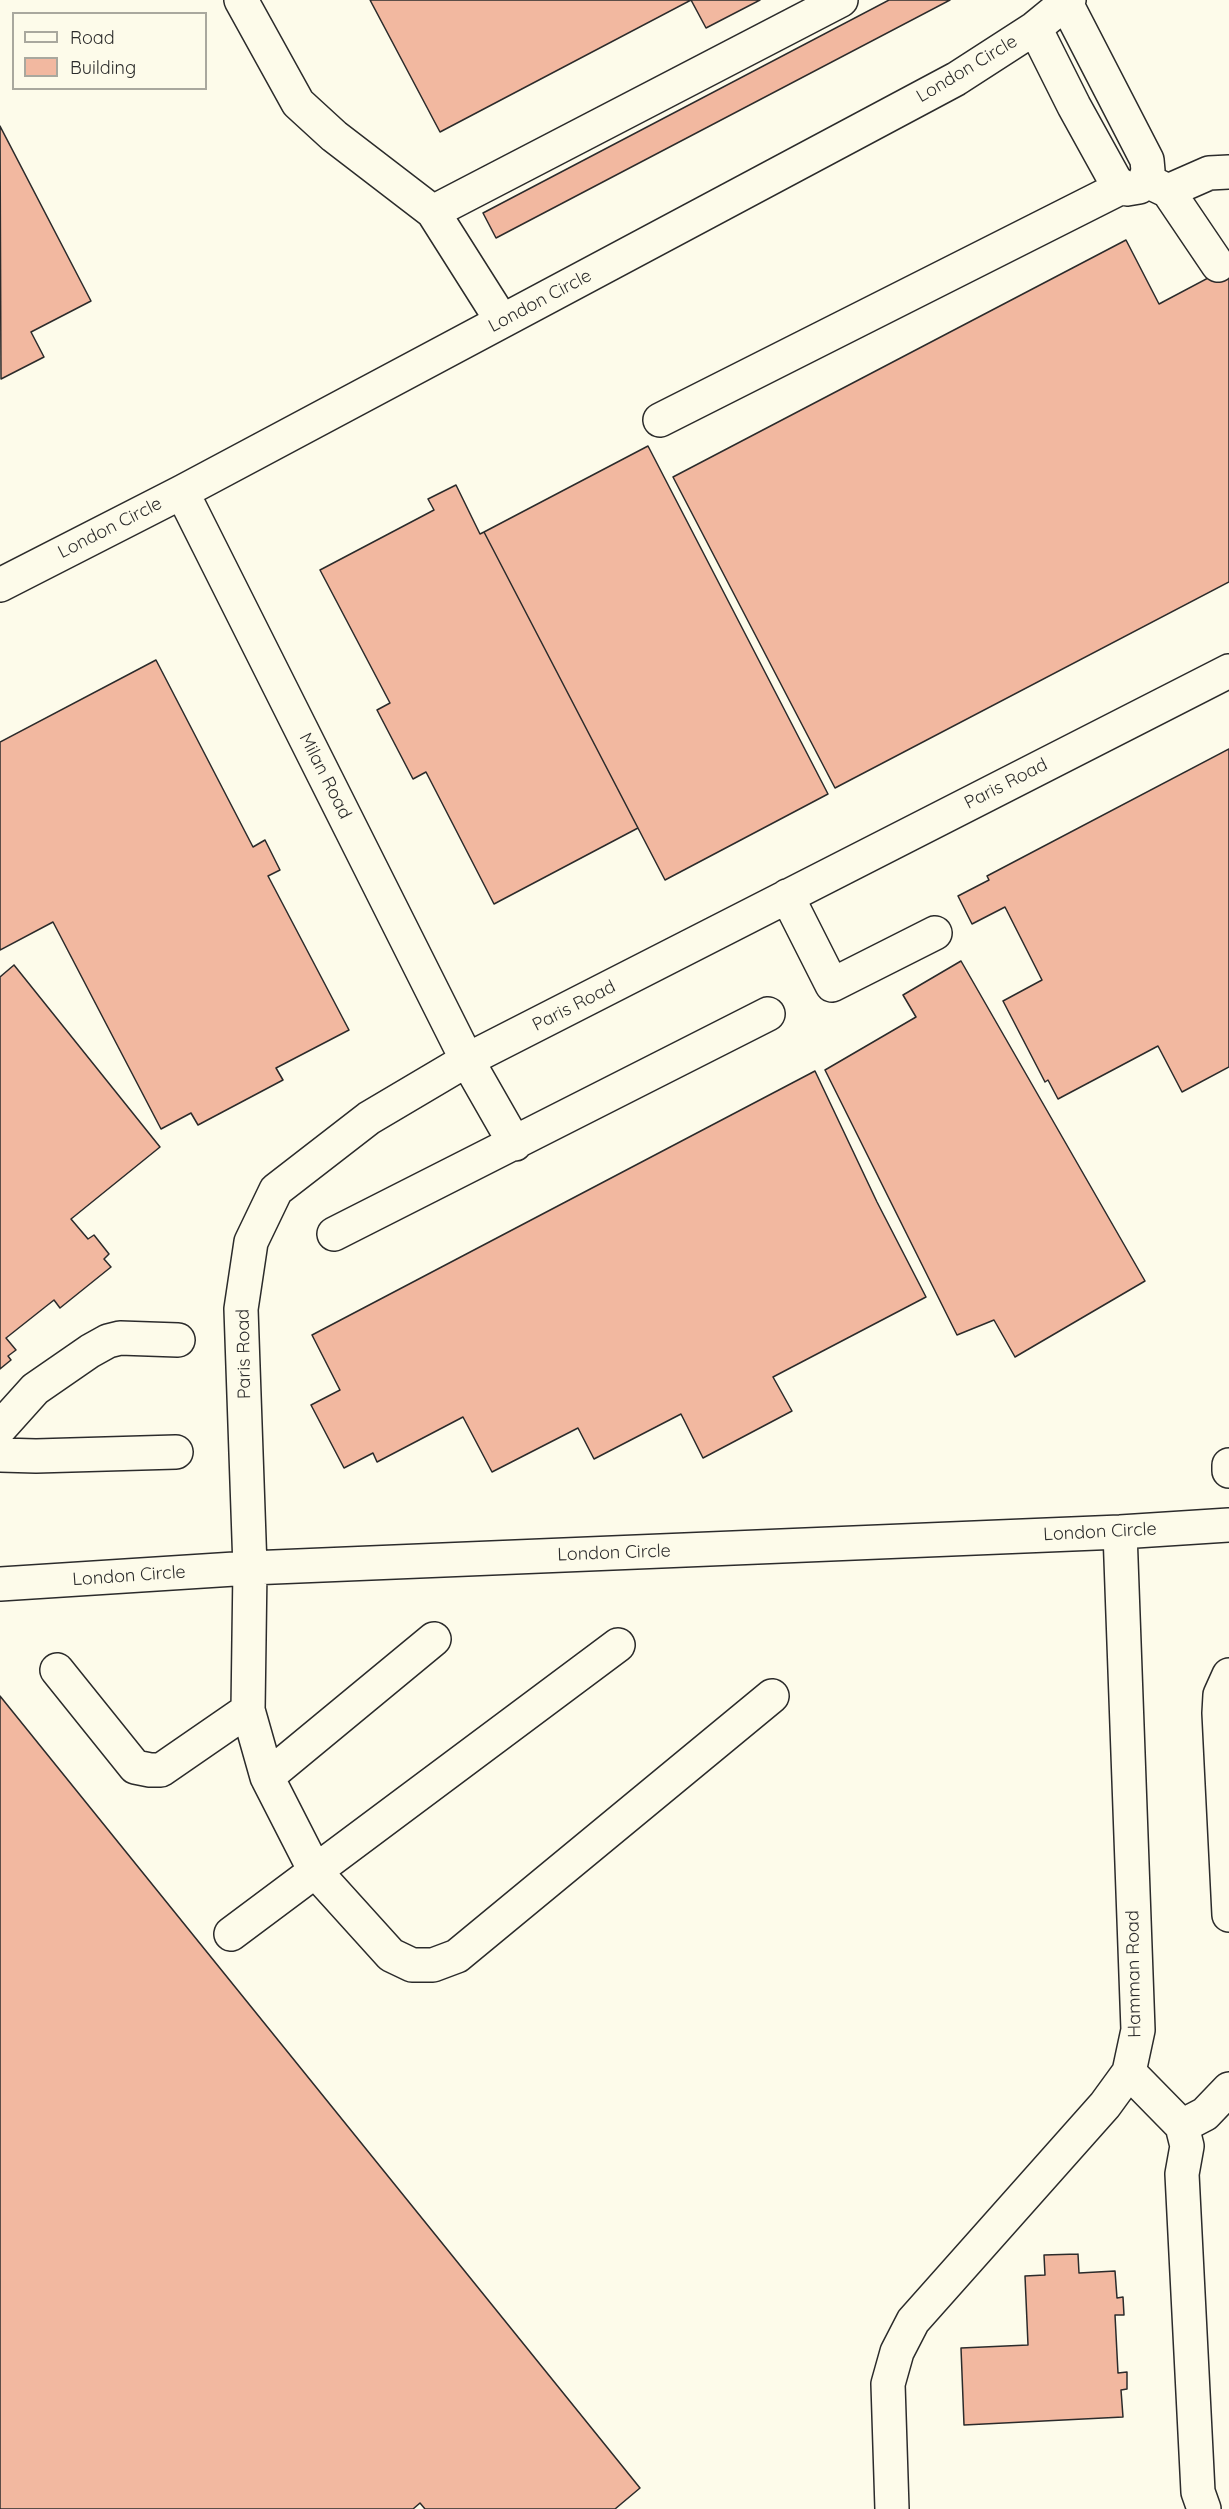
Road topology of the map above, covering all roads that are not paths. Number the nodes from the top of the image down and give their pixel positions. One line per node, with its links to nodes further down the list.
1 (241, 0): 7 (street)
2 (841, 0): 7 (street)
3 (1068, 1): 4 (street, London Circle); 6 (street)
4 (1035, 27): 6 (street); 9 (street, London Circle)
5 (1229, 171): 6 (street)
6 (1145, 186): 8 (street); 10 (street)
7 (433, 212): 9 (street)
8 (1218, 265)
9 (502, 321): 11 (street, London Circle)
10 (660, 420)
11 (182, 492): 12 (street, London Circle); 17 (street, Milan Road)
12 (0, 585)
13 (1229, 671): 14 (street, Paris Road)
14 (787, 896): 15 (street); 17 (street, Paris Road)
15 (935, 933)
16 (768, 1014): 18 (street)
17 (467, 1060): 18 (street, Milan Road); 28 (street, Paris Road)
18 (515, 1144): 19 (street)
19 (334, 1234)
20 (178, 1340): 21 (street)
21 (0, 1428)
22 (176, 1452): 23 (street)
23 (0, 1455)
24 (1229, 1465): 25 (street)
25 (1229, 1471)
26 (1229, 1525): 27 (street, London Circle)
27 (1120, 1532): 28 (street, London Circle); 40 (street, Hamman Road)
28 (250, 1568): 29 (street, London Circle); 35 (street, Paris Road)
29 (0, 1584)
30 (434, 1639): 36 (street)
31 (618, 1645): 37 (street)
32 (57, 1670): 35 (street)
33 (1229, 1675): 38 (street)
34 (772, 1696): 37 (street, Paris Road)
35 (248, 1710): 36 (street, Paris Road)
36 (267, 1777): 37 (street, Paris Road)
37 (315, 1871): 39 (street)
38 (1229, 1915)
39 (231, 1934)
40 (1129, 2072): 42 (street); 43 (street, Hamman Road)
41 (1229, 2089): 42 (street)
42 (1182, 2126): 44 (street)
43 (892, 2509)
44 (1204, 2509)

